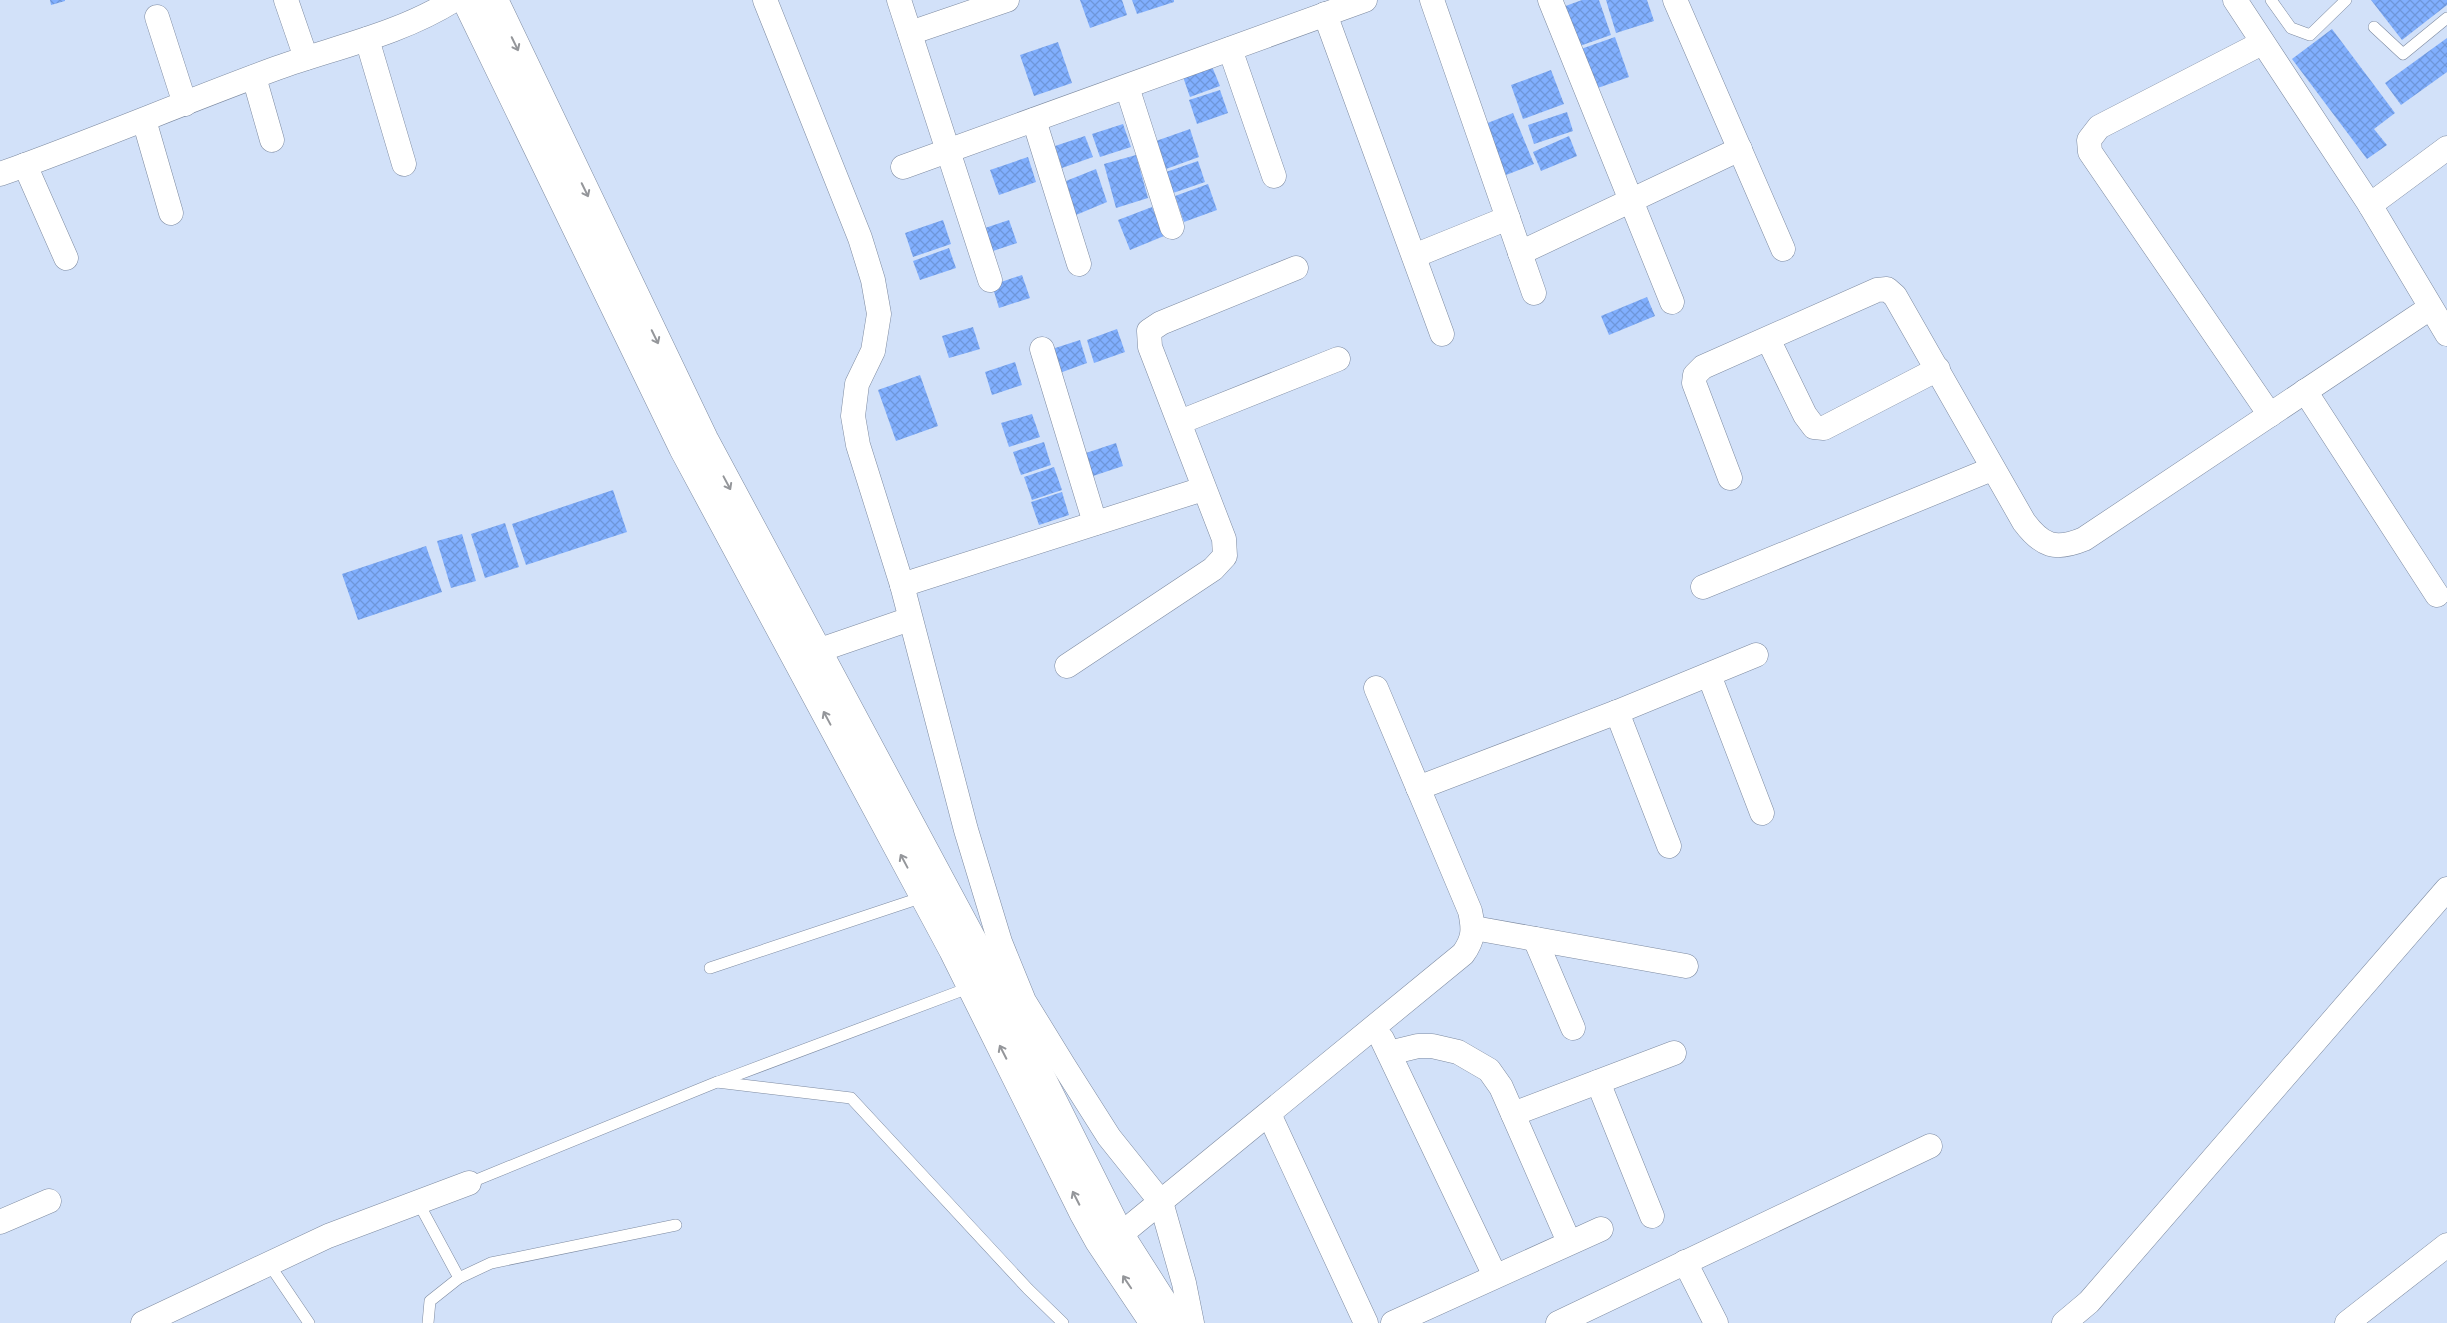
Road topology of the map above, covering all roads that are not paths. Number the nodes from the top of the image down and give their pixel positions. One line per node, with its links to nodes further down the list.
1 (286, 0): 23 (street)
2 (454, 0): 20 (street)
3 (466, 0): 80 (street, one-way to 3)
4 (494, 0): 70 (street, one-way to 70)
5 (765, 0): 66 (street)
6 (899, 0): 19 (street)
7 (1007, 0): 19 (street)
8 (1364, 0): 15 (street)
9 (1432, 0): 41 (street)
10 (1550, 0): 38 (street)
11 (1675, 0): 31 (street)
12 (2235, 0): 21 (street)
13 (2271, 0): 14 (lane)
14 (2346, 0)
15 (1325, 14): 22 (street); 45 (street)
16 (157, 17): 26 (street)
17 (2447, 18): 18 (lane)
18 (2374, 27)
19 (910, 33): 32 (street)
20 (367, 40): 23 (street); 33 (street)
21 (2262, 43): 39 (street); 60 (street)
22 (1230, 49): 25 (street); 37 (street)
23 (306, 58): 24 (street)
24 (254, 76): 26 (street); 29 (street)
25 (1127, 87): 28 (street); 42 (street)
26 (185, 104): 27 (street)
27 (144, 120): 34 (street); 40 (street)
28 (1034, 120): 32 (street); 47 (street)
29 (272, 140)
30 (2447, 148): 39 (street)
31 (1740, 149): 38 (street); 43 (street)
32 (949, 151): 35 (street); 49 (street)
33 (404, 164)
34 (25, 165): 36 (street); 46 (street)
35 (903, 167)
36 (0, 174)
37 (1274, 176)
38 (1630, 200): 44 (street); 51 (street)
39 (2370, 205): 52 (street)
40 (171, 212)
41 (1508, 218): 44 (street); 45 (street)
42 (1172, 227)
43 (1784, 248)
44 (1520, 253): 50 (street)
45 (1414, 256): 53 (street)
46 (66, 258)
47 (1079, 264)
48 (1296, 268): 61 (street)
49 (990, 280)
50 (1534, 292)
51 (1672, 302)
52 (2430, 308): 54 (street); 59 (street)
53 (1442, 334)
54 (2447, 334)
55 (1768, 338): 58 (street); 58 (street); 63 (street)
56 (1042, 349): 65 (street)
57 (1338, 359): 61 (street)
58 (1938, 369): 62 (street)
59 (2305, 391): 60 (street); 68 (street)
60 (2270, 415): 62 (street)
61 (1180, 422): 64 (street)
62 (1992, 469): 67 (street)
63 (1730, 478)
64 (1203, 489): 65 (street); 72 (street)
65 (1095, 523): 66 (street)
66 (902, 585): 69 (street)
67 (1703, 587)
68 (2437, 595)
69 (910, 618): 70 (street); 98 (street)
70 (817, 651): 103 (street)
71 (1756, 655): 73 (street)
72 (1067, 666)
73 (1709, 675): 75 (street); 77 (street)
74 (1376, 688): 76 (street)
75 (1617, 712): 76 (street); 78 (street)
76 (1418, 788): 81 (street)
77 (1762, 813)
78 (1669, 846)
79 (2447, 889): 121 (street)
80 (923, 897): 84 (lane); 85 (street)
81 (1474, 928): 82 (street); 86 (street)
82 (1535, 939): 83 (street); 87 (street)
83 (1686, 966)
84 (710, 968)
85 (971, 988): 90 (lane); 114 (street, one-way to 85)
86 (1375, 1026): 88 (street); 92 (street)
87 (1573, 1028)
88 (1388, 1053): 93 (street); 108 (street)
89 (1674, 1053): 91 (street)
90 (717, 1082): 95 (lane); 113 (lane)
91 (1598, 1082): 93 (street); 99 (street)
92 (1269, 1114): 98 (street); 117 (street)
93 (1513, 1114): 104 (street)
94 (1930, 1146): 106 (street)
95 (468, 1183): 97 (street)
96 (48, 1201): 100 (street)
97 (418, 1202): 107 (street); 109 (lane)
98 (1161, 1202): 103 (street); 116 (street)
99 (1652, 1216)
100 (0, 1222)
101 (676, 1225): 109 (lane)
102 (1601, 1229): 104 (street)
103 (1120, 1235): 115 (street)
104 (1569, 1242): 108 (street)
105 (2447, 1245): 122 (street)
106 (1686, 1262): 119 (street); 120 (street)
107 (269, 1264): 110 (street); 111 (lane)
108 (1495, 1276): 118 (street)
109 (459, 1278): 112 (lane)
110 (143, 1323)
111 (309, 1323)
112 (428, 1323)
113 (1063, 1323)
114 (1154, 1323)
115 (1176, 1323)
116 (1192, 1323)
117 (1366, 1323)
118 (1392, 1323)
119 (1558, 1323)
120 (1716, 1323)
121 (2064, 1323)
122 (2347, 1323)

